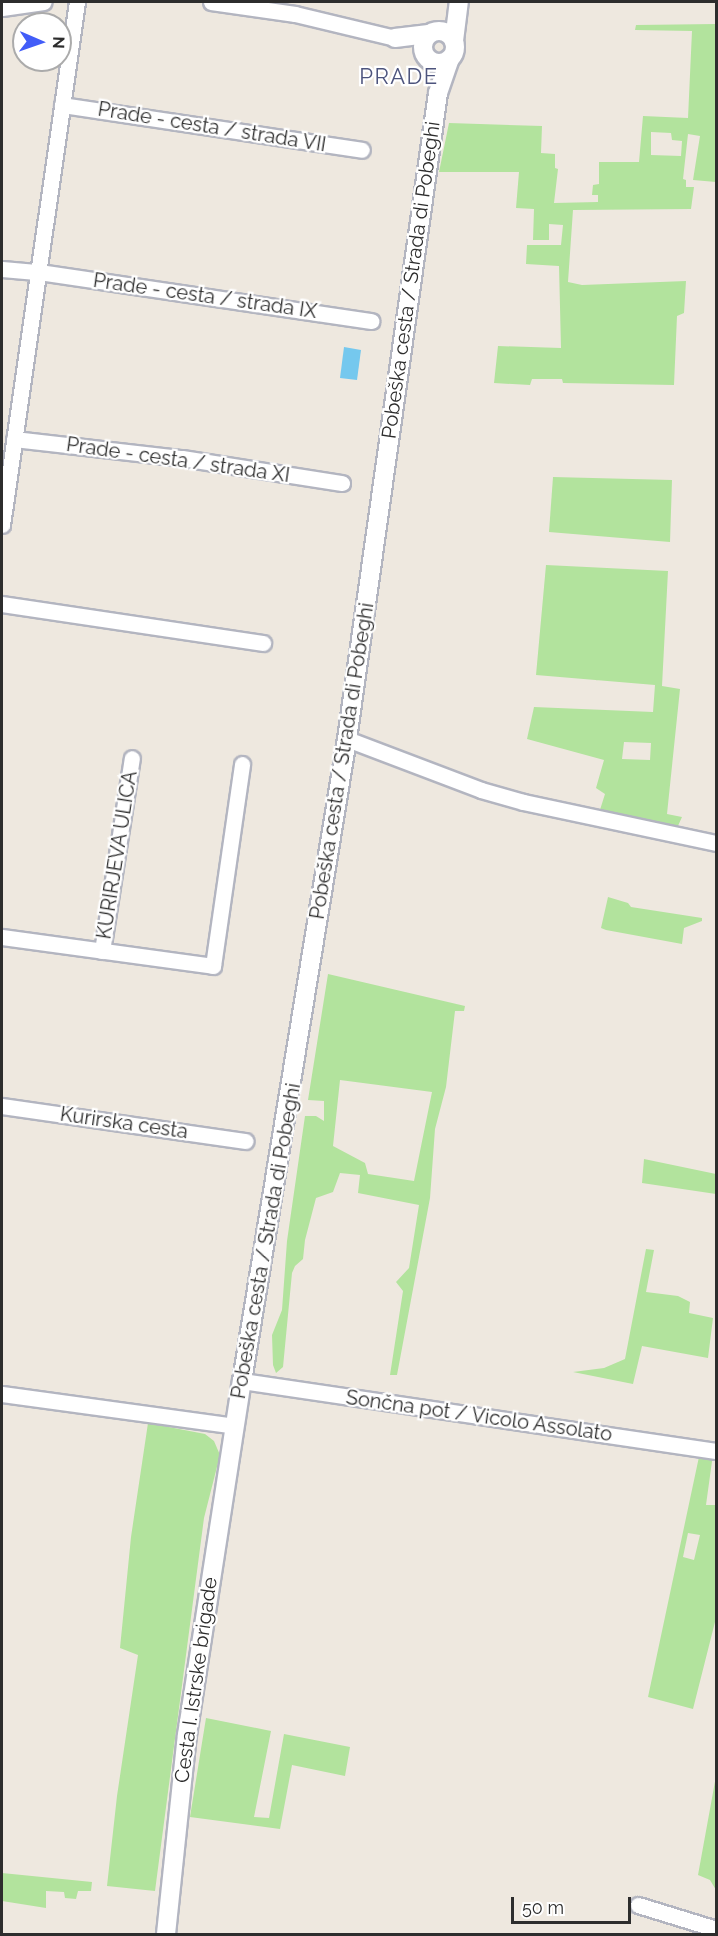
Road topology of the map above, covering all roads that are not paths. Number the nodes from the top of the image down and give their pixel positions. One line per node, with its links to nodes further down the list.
1 (44, 2): 5 (street)
2 (77, 2): 10 (street)
3 (211, 2): 6 (street)
4 (459, 5): 7 (street, Pobeška cesta / Strada di Pobeghi); 9 (street, Pobeška cesta / Strada di Pobeghi)
5 (2, 8)
6 (297, 8): 8 (street)
7 (433, 32): 8 (street); 9 (street, Pobeška cesta / Strada di Pobeghi); 9 (street)
8 (396, 38): 9 (street)
9 (440, 54): 20 (street, Pobeška cesta / Strada di Pobeghi)
10 (62, 105): 11 (street, Prade - cesta / strada VII); 13 (street)
11 (362, 150)
12 (2, 269): 13 (street, Prade - cesta / strada IX)
13 (39, 272): 14 (street, Prade - cesta / strada IX); 15 (street)
14 (371, 321)
15 (14, 439): 16 (street, Prade - cesta / strada XI); 17 (street)
16 (342, 483)
17 (2, 525)
18 (2, 604): 19 (street)
19 (263, 643)
20 (347, 739): 23 (street); 28 (street, Pobeška cesta / Strada di Pobeghi)
21 (132, 758): 25 (street, KURIRJEVA ULICA)
22 (242, 764): 25 (street)
23 (717, 843)
24 (2, 937): 25 (street)
25 (102, 951)
26 (2, 1106): 27 (street, Kurirska cesta)
27 (246, 1141)
28 (242, 1381): 30 (street, Pobeška cesta / Strada di Pobeghi); 31 (street, Sončna pot / Vicolo Assolato)
29 (2, 1394): 30 (street)
30 (235, 1426): 34 (street, Cesta I. Istrske brigade)
31 (717, 1451)
32 (638, 1905): 33 (street)
33 (717, 1929)
34 (166, 1935)

